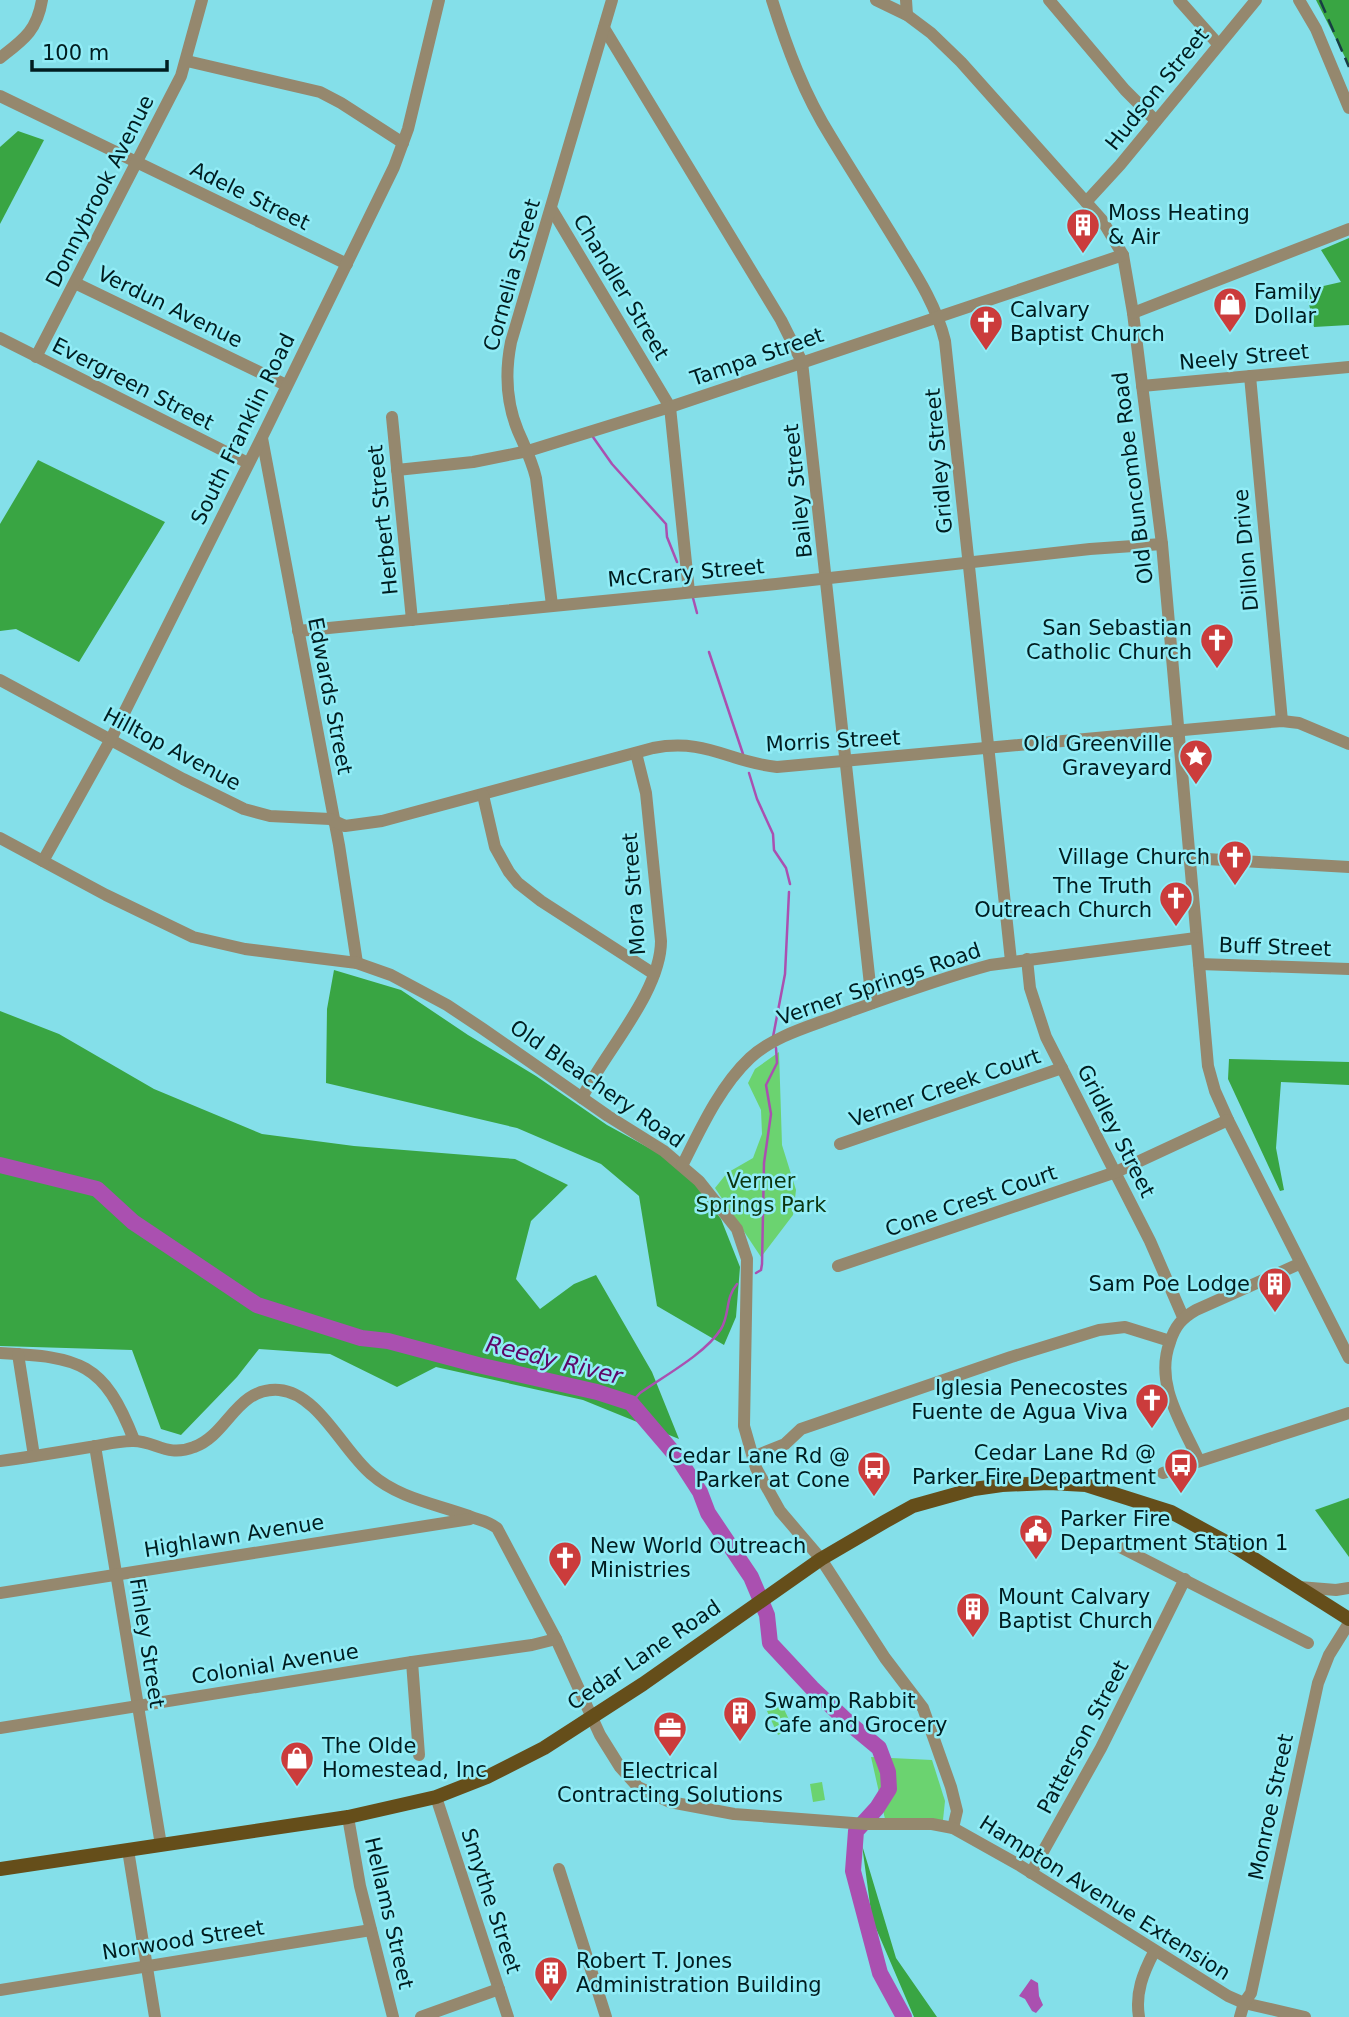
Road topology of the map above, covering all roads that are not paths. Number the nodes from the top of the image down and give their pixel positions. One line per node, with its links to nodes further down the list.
1 (42, 0): 15 (street)
2 (202, 0): 16 (street, Donnybrook Avenue)
3 (439, 0): 20 (street, South Franklin Road)
4 (612, 0): 13 (street, Cornelia Street)
5 (772, 0): 29 (street, Gridley Street)
6 (876, 0): 12 (street, Old Buncombe Road)
7 (906, 0): 12 (street)
8 (1049, 0): 19 (street)
9 (1179, 0): 14 (street)
10 (1256, 0): 14 (street, Hudson Street)
11 (1300, 0): 18 (street)
12 (907, 15): 22 (street, Old Buncombe Road)
13 (604, 28): 23 (street, Cornelia Street); 32 (street, Bailey Street)
14 (1218, 44): 19 (street, Hudson Street)
15 (0, 58)
16 (187, 61): 20 (street); 21 (street, Donnybrook Avenue)
17 (0, 96): 21 (street, Adele Street)
18 (1349, 108)
19 (1156, 121): 22 (street, Hudson Street)
20 (403, 143): 26 (street, South Franklin Road)
21 (138, 162): 26 (street, Adele Street); 27 (street, Donnybrook Avenue)
22 (1086, 202): 25 (street, Old Buncombe Road)
23 (551, 208): 37 (street, Chandler Street); 40 (street, Cornelia Street)
24 (1349, 229): 28 (street)
25 (1123, 256): 28 (street, Old Buncombe Road); 29 (street, Tampa Street)
26 (347, 264): 35 (street, South Franklin Road)
27 (75, 282): 31 (street, Donnybrook Avenue); 35 (street, Verdun Avenue)
28 (1133, 313): 36 (street, Old Buncombe Road)
29 (937, 317): 32 (street, Tampa Street); 44 (street, Gridley Street)
30 (0, 338): 31 (street, Evergreen Street)
31 (36, 357): 41 (street, Evergreen Street)
32 (802, 362): 37 (street, Tampa Street); 45 (street, Bailey Street)
33 (1349, 367): 34 (street, Neely Street)
34 (1250, 376): 36 (street, Neely Street); 51 (street, Dillon Drive)
35 (286, 386): 39 (street, South Franklin Road)
36 (1142, 386): 43 (street, Old Buncombe Road)
37 (670, 407): 40 (street, Tampa Street); 46 (street, Chandler Street)
38 (392, 416): 42 (street, Herbert Street)
39 (262, 438): 41 (street, South Franklin Road); 49 (street, Edwards Street)
40 (528, 451): 42 (street, Tampa Street); 47 (street, Cornelia Street)
41 (248, 463): 53 (street, South Franklin Road)
42 (397, 470): 48 (street, Herbert Street)
43 (1161, 544): 44 (street, McCrary Street); 52 (street, Old Buncombe Road)
44 (969, 563): 45 (street, McCrary Street); 55 (street, Gridley Street)
45 (826, 578): 46 (street, McCrary Street); 57 (street, Bailey Street)
46 (689, 592): 47 (street, McCrary Street)
47 (552, 605): 48 (street, McCrary Street)
48 (412, 620): 49 (street, McCrary Street)
49 (298, 631): 59 (street, Edwards Street)
50 (0, 680): 53 (street, Hilltop Avenue)
51 (1282, 720): 52 (street, Morris Street); 54 (street)
52 (1178, 731): 55 (street, Morris Street); 61 (street, Old Buncombe Road)
53 (111, 739): 59 (street, Hilltop Avenue); 62 (street, South Franklin Road)
54 (1349, 744)
55 (987, 749): 57 (street, Morris Street); 66 (street, Gridley Street)
56 (636, 753): 57 (street, Morris Street); 58 (street, Morris Street); 70 (street, Mora Street)
57 (846, 761): 71 (street, Bailey Street)
58 (483, 795): 59 (street, Morris Street); 70 (street)
59 (335, 822): 67 (street, Edwards Street)
60 (0, 838): 62 (street, Old Bleachery Road)
61 (1189, 858): 63 (street); 64 (street, Old Buncombe Road)
62 (43, 861): 67 (street, Old Bleachery Road)
63 (1349, 867)
64 (1196, 938): 65 (street, Verner Springs Road); 68 (street, Old Buncombe Road)
65 (1027, 959): 66 (street, Verner Springs Road); 72 (street, Gridley Street)
66 (1011, 961): 71 (street, Verner Springs Road)
67 (358, 963): 73 (street, Old Bleachery Road)
68 (1199, 964): 69 (street, Buff Street); 74 (street, Old Buncombe Road)
69 (1349, 970)
70 (654, 974): 73 (street, Mora Street)
71 (872, 1003): 76 (street, Verner Springs Road)
72 (1062, 1068): 75 (street, Verner Creek Court); 77 (street, Gridley Street)
73 (582, 1098): 76 (street, Old Bleachery Road)
74 (1228, 1120): 77 (street, Cone Crest Court); 78 (street, Old Buncombe Road)
75 (840, 1144)
76 (682, 1167): 89 (street, Old Bleachery Road)
77 (1116, 1172): 79 (street, Cone Crest Court); 80 (street, Gridley Street)
78 (1299, 1264): 80 (street); 84 (street, Old Buncombe Road)
79 (838, 1266)
80 (1183, 1317): 81 (street)
81 (1170, 1342): 89 (street); 91 (street)
82 (0, 1353): 83 (street)
83 (18, 1354): 86 (street); 88 (street)
84 (1349, 1358)
85 (1349, 1413): 91 (street)
86 (134, 1440): 87 (street); 93 (street, Hampton Avenue Extension)
87 (95, 1446): 88 (street); 96 (street, Finley Street)
88 (34, 1456): 90 (street)
89 (753, 1457): 95 (street, Old Bleachery Road)
90 (0, 1461)
91 (1199, 1461): 92 (street)
92 (1163, 1473)
93 (474, 1518): 96 (street, Highlawn Avenue); 102 (street, Hampton Avenue Extension)
94 (1118, 1546): 97 (street)
95 (821, 1559): 98 (main road, Cedar Lane Road); 106 (main road, Cedar Lane Road); 111 (street, Old Bleachery Road)
96 (116, 1574): 100 (street, Highlawn Avenue); 105 (street, Finley Street)
97 (1185, 1579): 103 (street); 116 (street, Patterson Street)
98 (1299, 1587): 99 (street); 101 (main road, Cedar Lane Road)
99 (1349, 1588)
100 (0, 1593)
101 (1349, 1621): 122 (street, Monroe Street)
102 (556, 1639): 104 (street, Colonial Avenue); 106 (street, Hampton Avenue Extension)
103 (1308, 1643)
104 (412, 1662): 105 (street, Colonial Avenue); 108 (street)
105 (138, 1706): 107 (street, Colonial Avenue); 112 (street, Finley Street)
106 (591, 1717): 109 (main road, Cedar Lane Road); 111 (street, Hampton Avenue Extension)
107 (0, 1728)
108 (419, 1755)
109 (436, 1797): 110 (main road, Cedar Lane Road); 120 (street, Smythe Street)
110 (348, 1817): 112 (main road, Cedar Lane Road); 117 (street, Hellams Street)
111 (953, 1828): 116 (street, Hampton Avenue Extension)
112 (161, 1845): 113 (main road, Cedar Lane Road)
113 (128, 1850): 114 (main road, Cedar Lane Road); 119 (street)
114 (0, 1869)
115 (559, 1869): 127 (street)
116 (1031, 1873): 118 (street, Hampton Avenue Extension)
117 (371, 1930): 119 (street, Norwood Street); 124 (street, Hellams Street)
118 (1154, 1952): 122 (street, Hampton Avenue Extension); 128 (street)
119 (146, 1966): 121 (street, Norwood Street); 123 (street)
120 (499, 1989): 125 (street); 126 (street, Smythe Street)
121 (0, 1990)
122 (1244, 2003): 129 (street, Monroe Street); 130 (street, Hampton Avenue Extension)
123 (155, 2017)
124 (393, 2017)
125 (421, 2017)
126 (508, 2017)
127 (606, 2017)
128 (1139, 2017)
129 (1240, 2017)
130 (1305, 2017)

